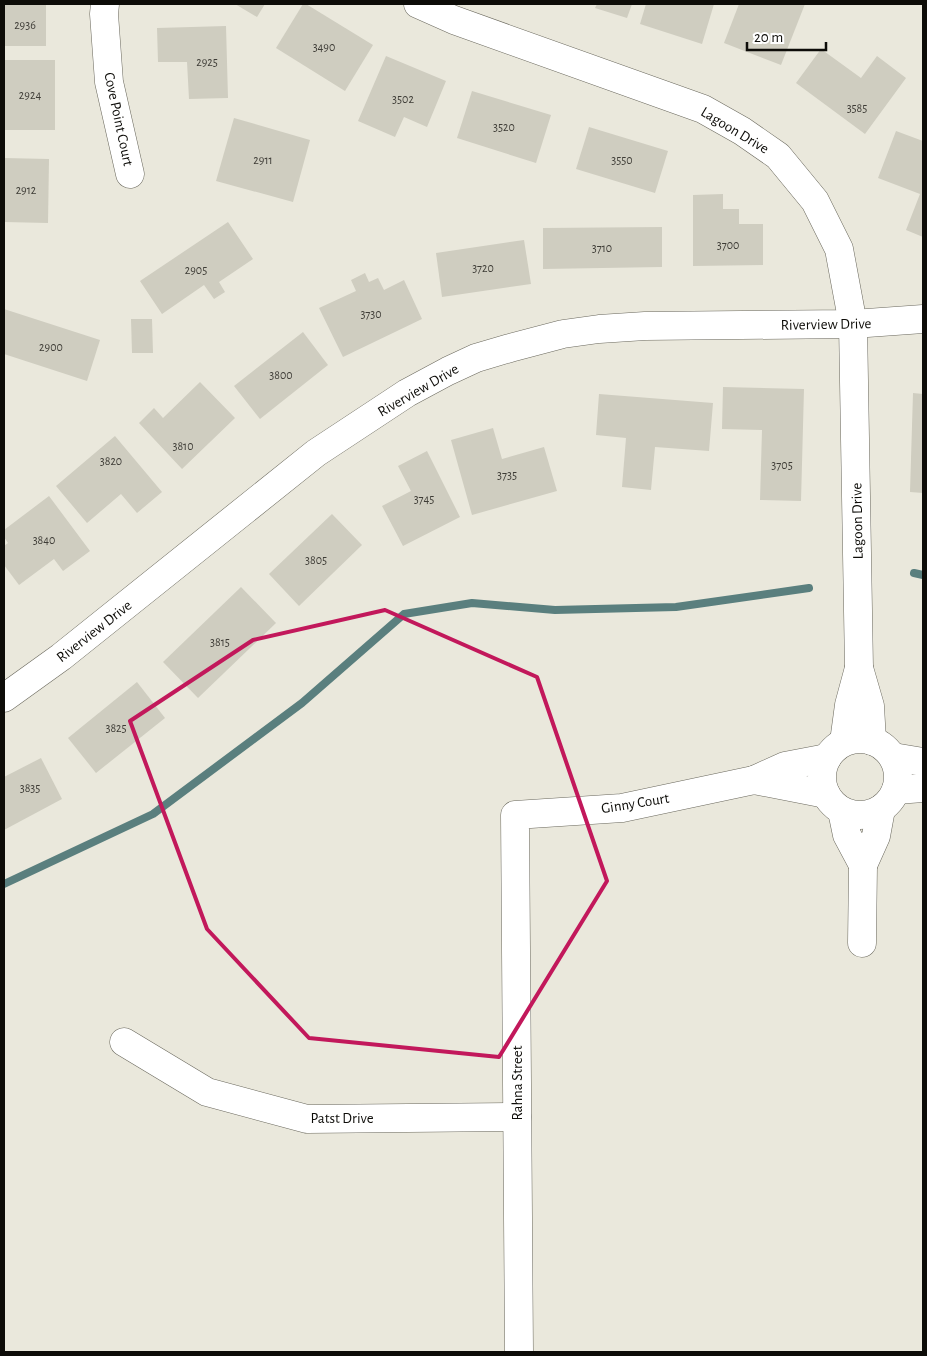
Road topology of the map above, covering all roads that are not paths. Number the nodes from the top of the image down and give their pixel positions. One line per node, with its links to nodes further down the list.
1 (105, 4): 3 (street, Cove Point Court)
2 (418, 4): 5 (street, Lagoon Drive)
3 (130, 174)
4 (923, 319): 5 (street, Riverview Drive)
5 (853, 324): 6 (street, Lagoon Drive); 7 (street, Riverview Drive)
6 (859, 668): 8 (street); 9 (street)
7 (4, 698)
8 (882, 749): 9 (street); 10 (street); 13 (street)
9 (836, 750): 11 (street); 14 (street)
10 (923, 762)
11 (754, 780): 14 (street); 15 (street, Ginny Court)
12 (923, 788): 13 (street)
13 (889, 800): 14 (street); 16 (street)
14 (834, 803): 16 (street)
15 (515, 815): 19 (street, Rahna Street)
16 (862, 865): 17 (street)
17 (862, 943)
18 (124, 1042): 19 (street, Patst Drive)
19 (517, 1117): 20 (street, Rahna Street)
20 (519, 1352)

